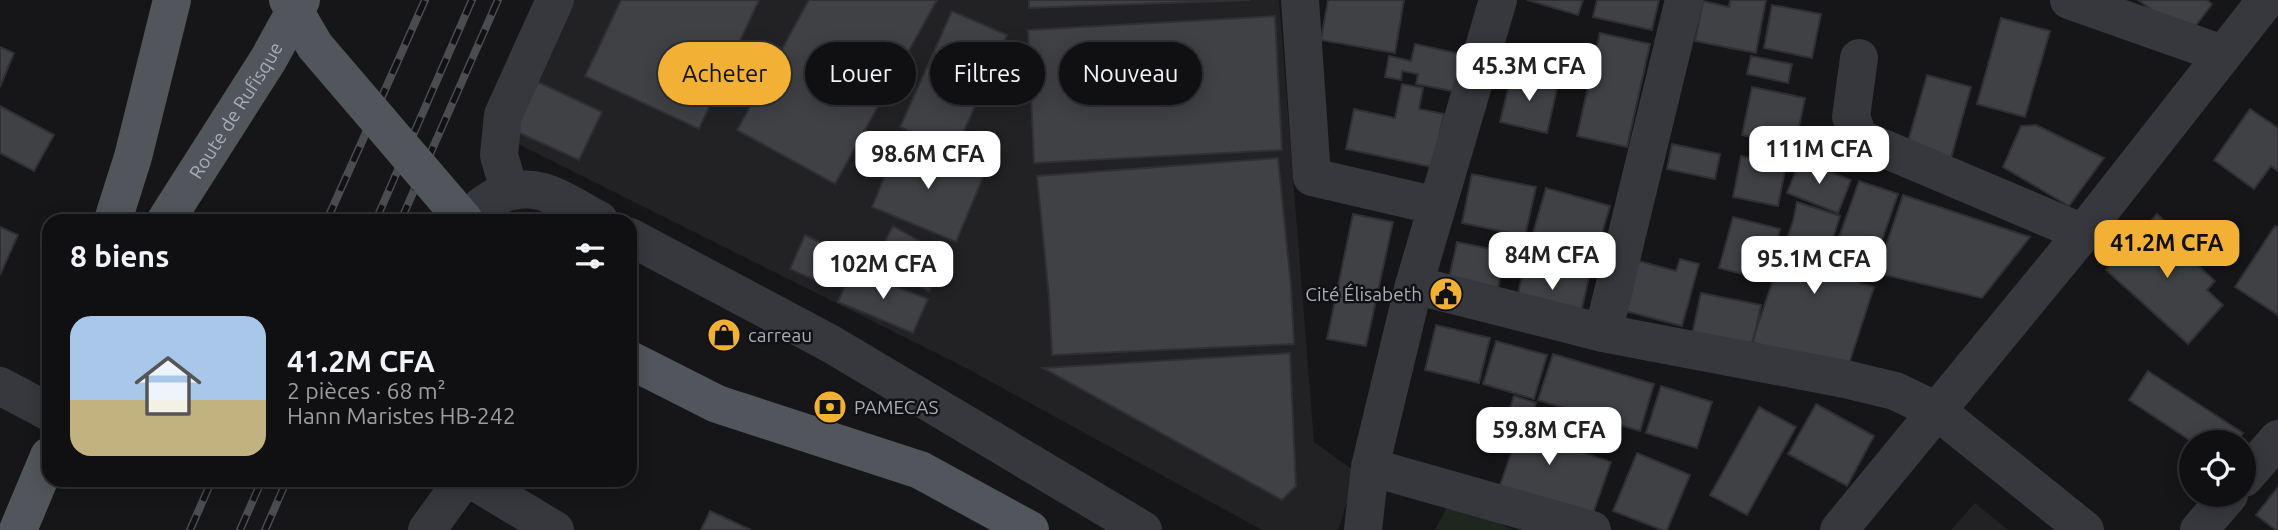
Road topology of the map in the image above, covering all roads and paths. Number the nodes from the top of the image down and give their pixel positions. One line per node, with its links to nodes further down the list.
1 (172, 0): 14 (main road)
2 (288, 0): 16 (main road, bridge)
3 (301, 0): 15 (main road, Route de Rufisque)
4 (555, 0): 12 (street)
5 (1300, 0): 13 (street)
6 (1498, 0): 13 (street)
7 (1684, 0): 22 (street)
8 (2069, 0): 10 (street)
9 (2266, 0): 10 (street)
10 (2222, 54): 19 (street)
11 (1859, 58): 19 (street)
12 (509, 190): 17 (street); 18 (street)
13 (1437, 206): 21 (street)
14 (115, 214)
15 (170, 214)
16 (459, 214)
17 (475, 214)
18 (587, 214)
19 (2083, 233): 26 (street)
20 (637, 241): 38 (street)
21 (1414, 285): 22 (street); 29 (street)
22 (1603, 333): 26 (street)
23 (637, 364): 37 (main road)
24 (0, 386): 25 (street)
25 (42, 408)
26 (1937, 411): 41 (street); 42 (street)
27 (2278, 439): 28 (street)
28 (2256, 464)
29 (1370, 467): 39 (street); 40 (street)
30 (42, 473): 34 (main road)
31 (458, 487): 35 (street)
32 (484, 487): 36 (street)
33 (2219, 507): 43 (street)
34 (18, 530)
35 (427, 530)
36 (555, 530)
37 (1030, 530)
38 (1143, 530)
39 (1363, 530)
40 (1592, 530)
41 (1839, 530)
42 (2085, 530)
43 (2199, 530)

